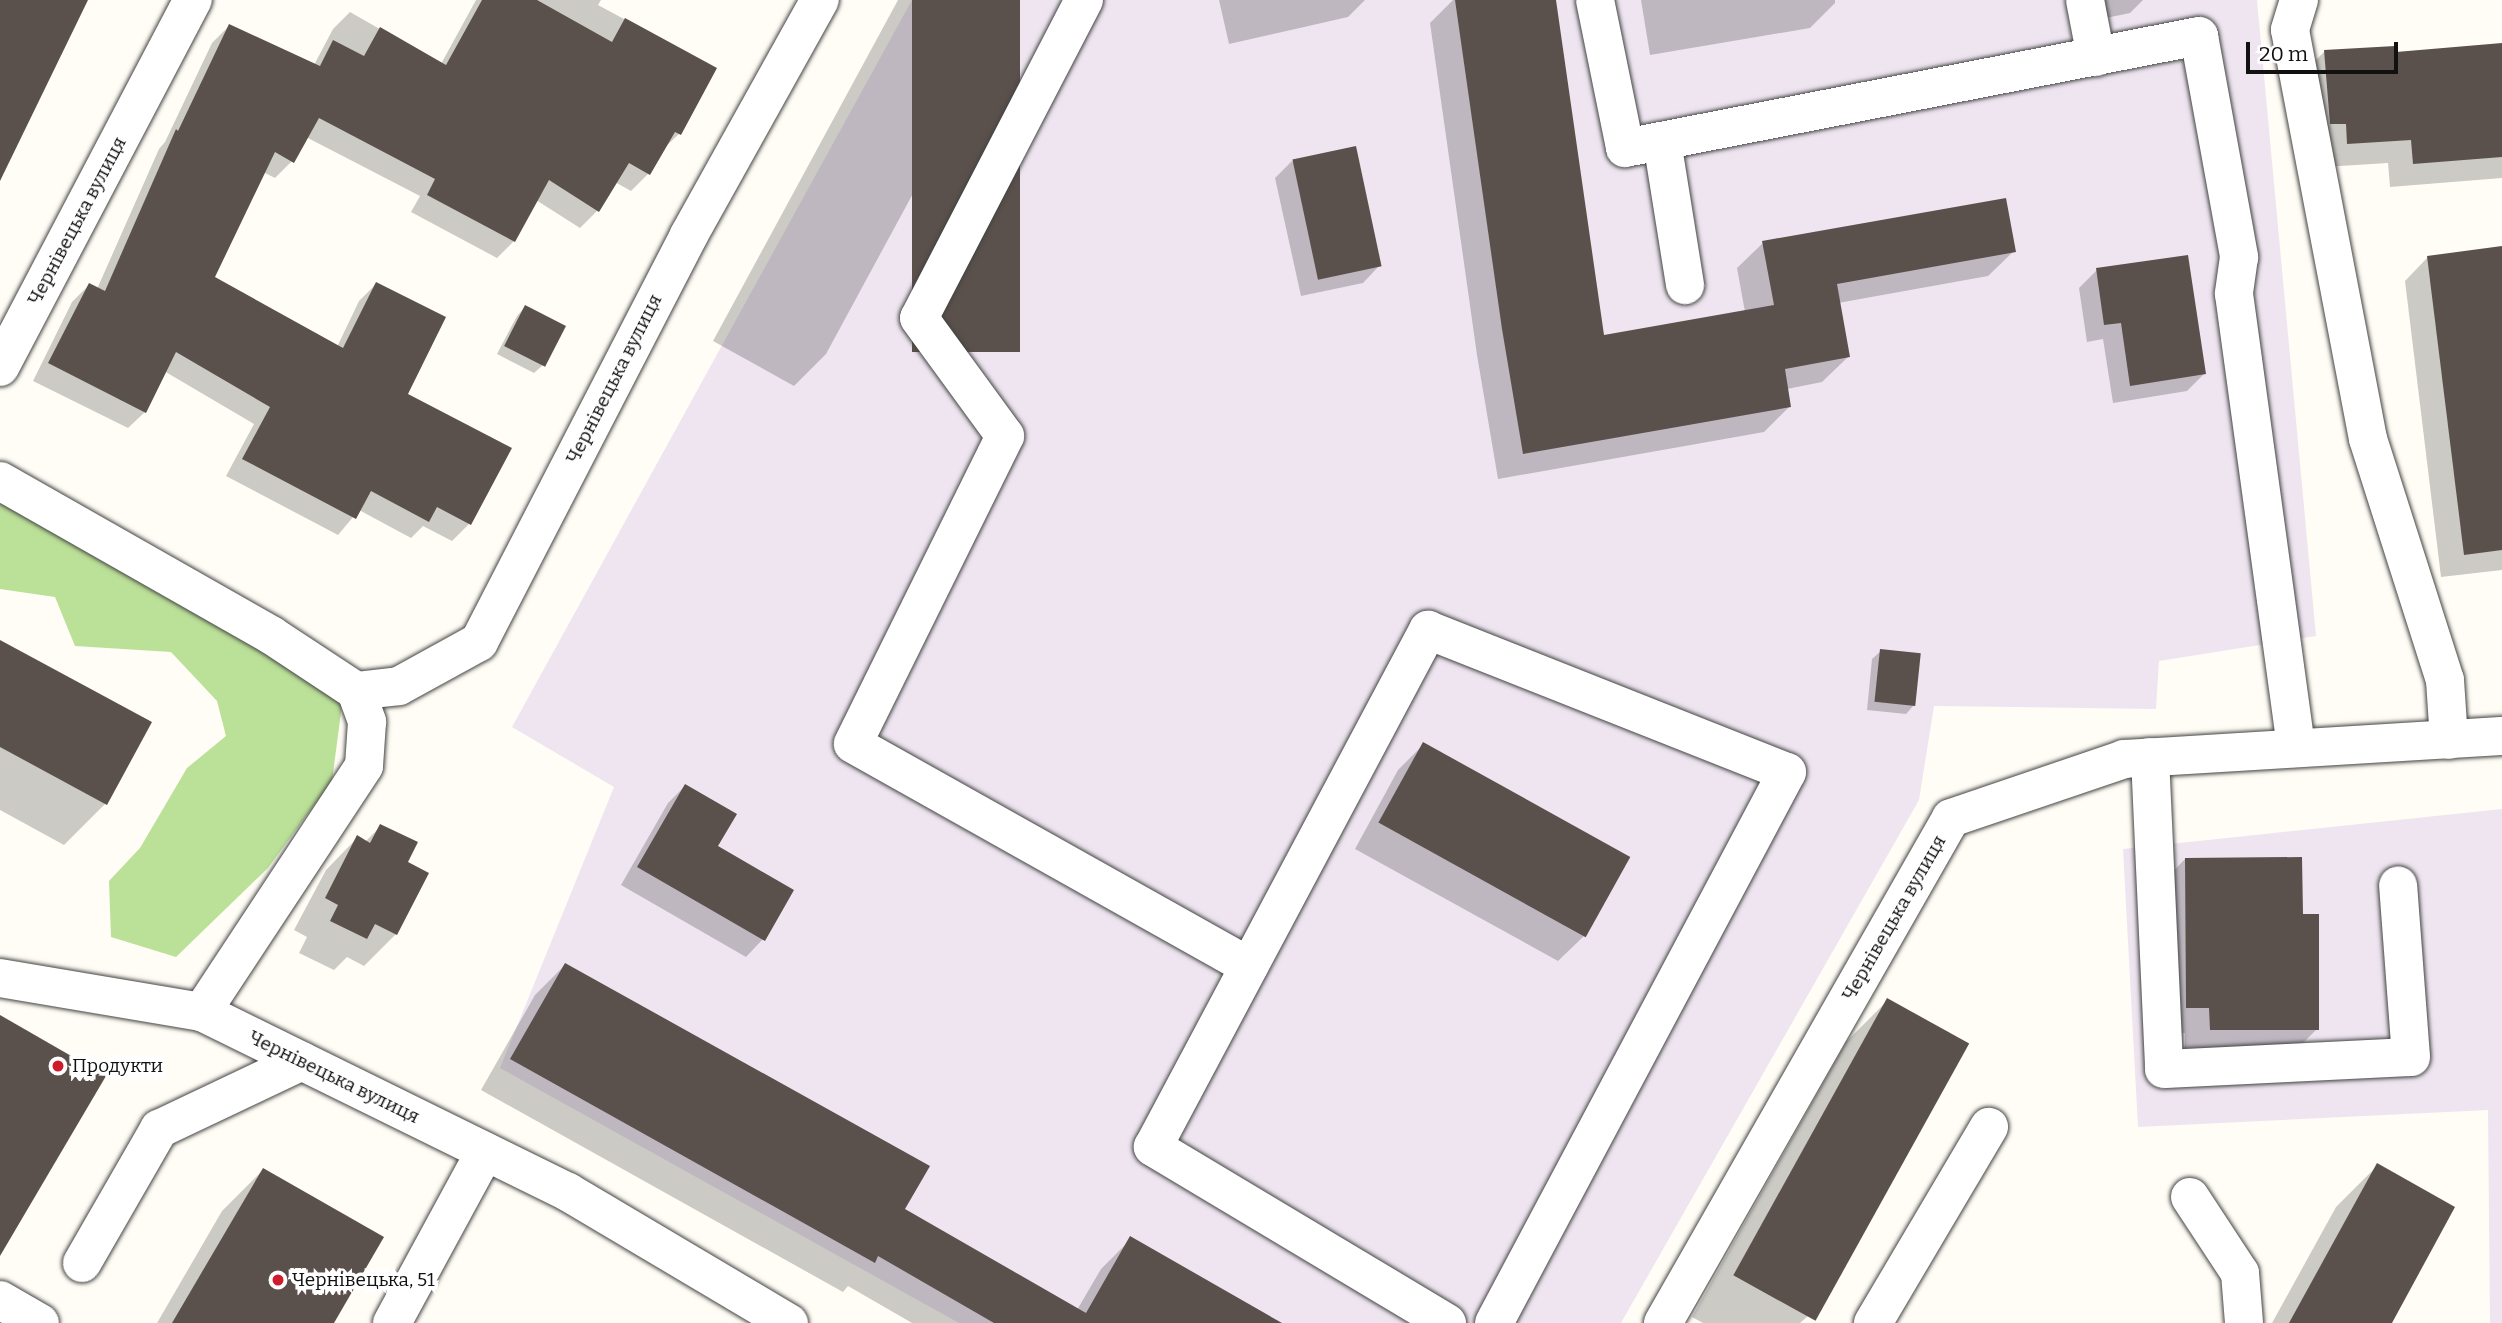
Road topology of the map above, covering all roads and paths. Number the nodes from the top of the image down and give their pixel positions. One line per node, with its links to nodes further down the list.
1 (193, 0): 10 (street, Чернівецька вулиця)
2 (820, 0): 12 (street, Чернівецька вулиця)
3 (1084, 0): 18 (street)
4 (1595, 0): 8 (street)
5 (2085, 0): 7 (street)
6 (2299, 0): 14 (street)
7 (2096, 57): 8 (street); 15 (street)
8 (1662, 141): 9 (street)
9 (1685, 285)
10 (0, 367)
11 (0, 481): 12 (street)
12 (356, 691): 20 (street)
13 (2502, 736): 14 (street, Чернівецька вулиця)
14 (2449, 740): 15 (street, Чернівецька вулиця)
15 (2296, 748): 16 (street, Чернівецька вулиця)
16 (2150, 757): 17 (street); 32 (street, Чернівецька вулиця)
17 (2398, 886)
18 (1249, 966): 30 (street); 31 (street)
19 (0, 978): 20 (street, Чернівецька вулиця)
20 (202, 1012): 21 (street, Чернівецька вулиця)
21 (302, 1061): 23 (street, Чернівецька вулиця); 25 (street)
22 (1989, 1127): 33 (street)
23 (485, 1152): 28 (street); 29 (street, Чернівецька вулиця)
24 (2190, 1197): 34 (street)
25 (82, 1264)
26 (0, 1300): 27 (street)
27 (40, 1323)
28 (392, 1323)
29 (789, 1323)
30 (1447, 1323)
31 (1494, 1323)
32 (1663, 1323)
33 (1873, 1323)
34 (2244, 1323)

